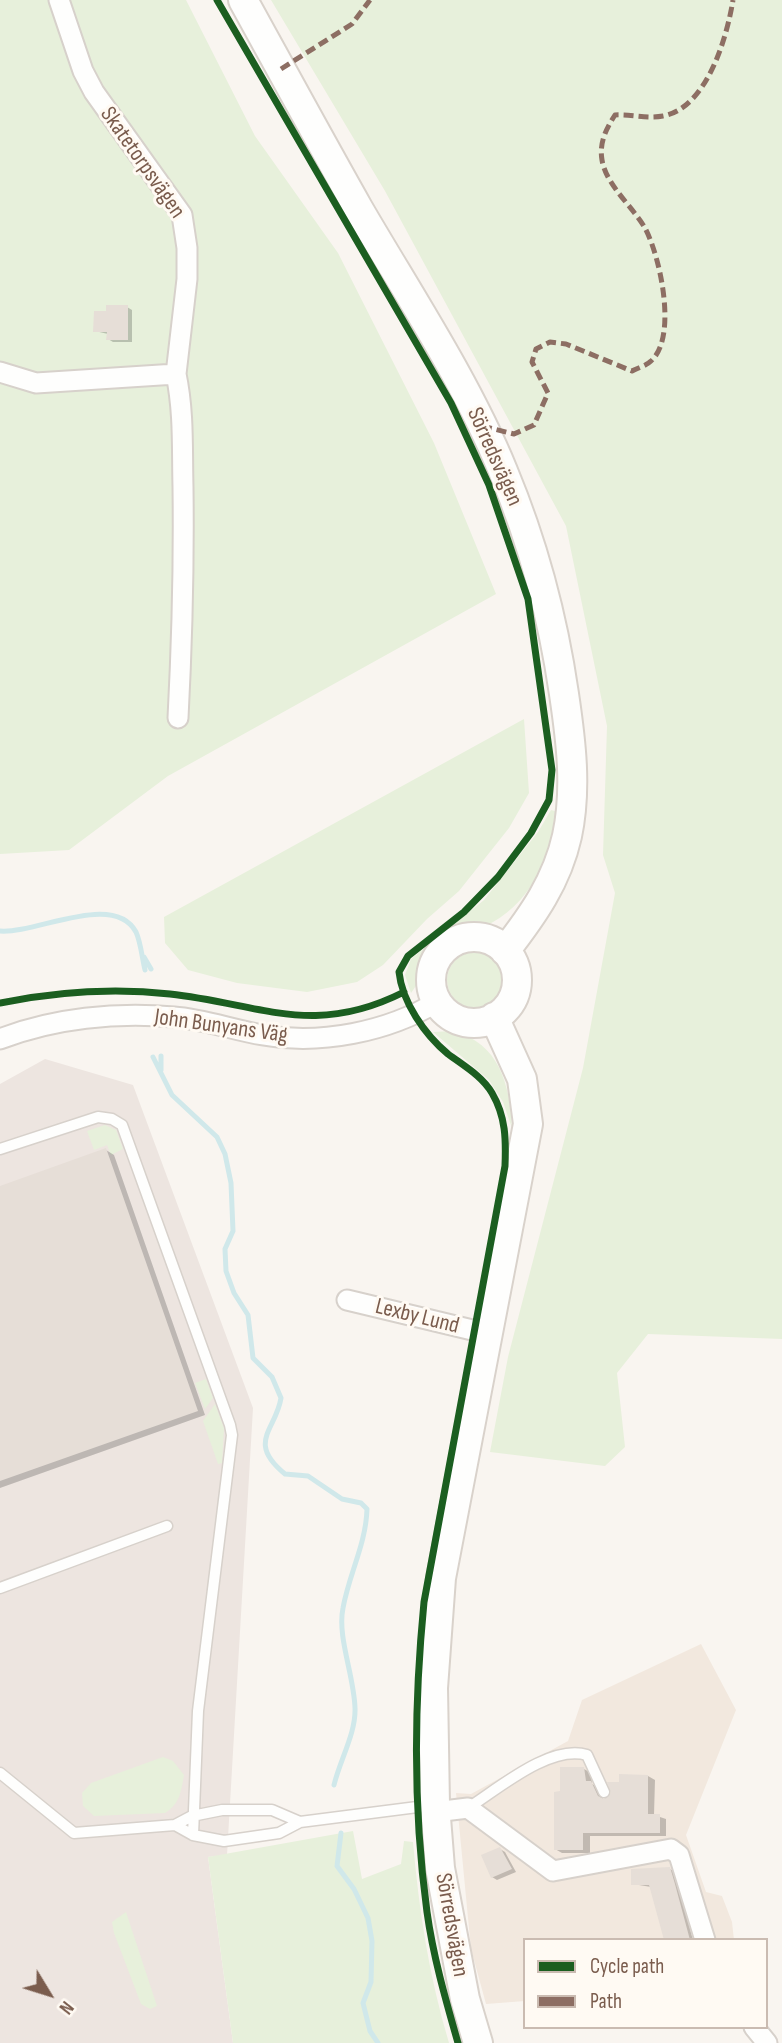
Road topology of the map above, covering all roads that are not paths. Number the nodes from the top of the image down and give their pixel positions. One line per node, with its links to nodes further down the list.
1 (60, 0): 4 (street, Skatetorpsvägen)
2 (243, 0): 6 (street, Sörredsvägen)
3 (0, 372): 4 (street)
4 (176, 374): 5 (street, Skatetorpsvägen)
5 (177, 718)
6 (505, 951): 7 (street); 8 (street)
7 (438, 1002): 8 (street); 9 (street, John Bunyans Väg)
8 (494, 1017): 12 (street, Sörredsvägen)
9 (0, 1039)
10 (0, 1149): 19 (lane)
11 (346, 1300): 12 (street, Lexby Lund)
12 (489, 1334): 18 (street, Sörredsvägen)
13 (167, 1525): 14 (lane)
14 (0, 1588)
15 (0, 1773): 21 (lane)
16 (604, 1792): 17 (lane)
17 (468, 1808): 18 (street); 23 (street)
18 (435, 1809): 20 (lane); 25 (street, Sörredsvägen)
19 (192, 1816): 20 (lane); 21 (lane); 22 (lane)
20 (300, 1822): 22 (lane)
21 (175, 1825): 22 (lane)
22 (193, 1835)
23 (704, 1938)
24 (756, 2029): 26 (street)
25 (478, 2043)
26 (767, 2043)

